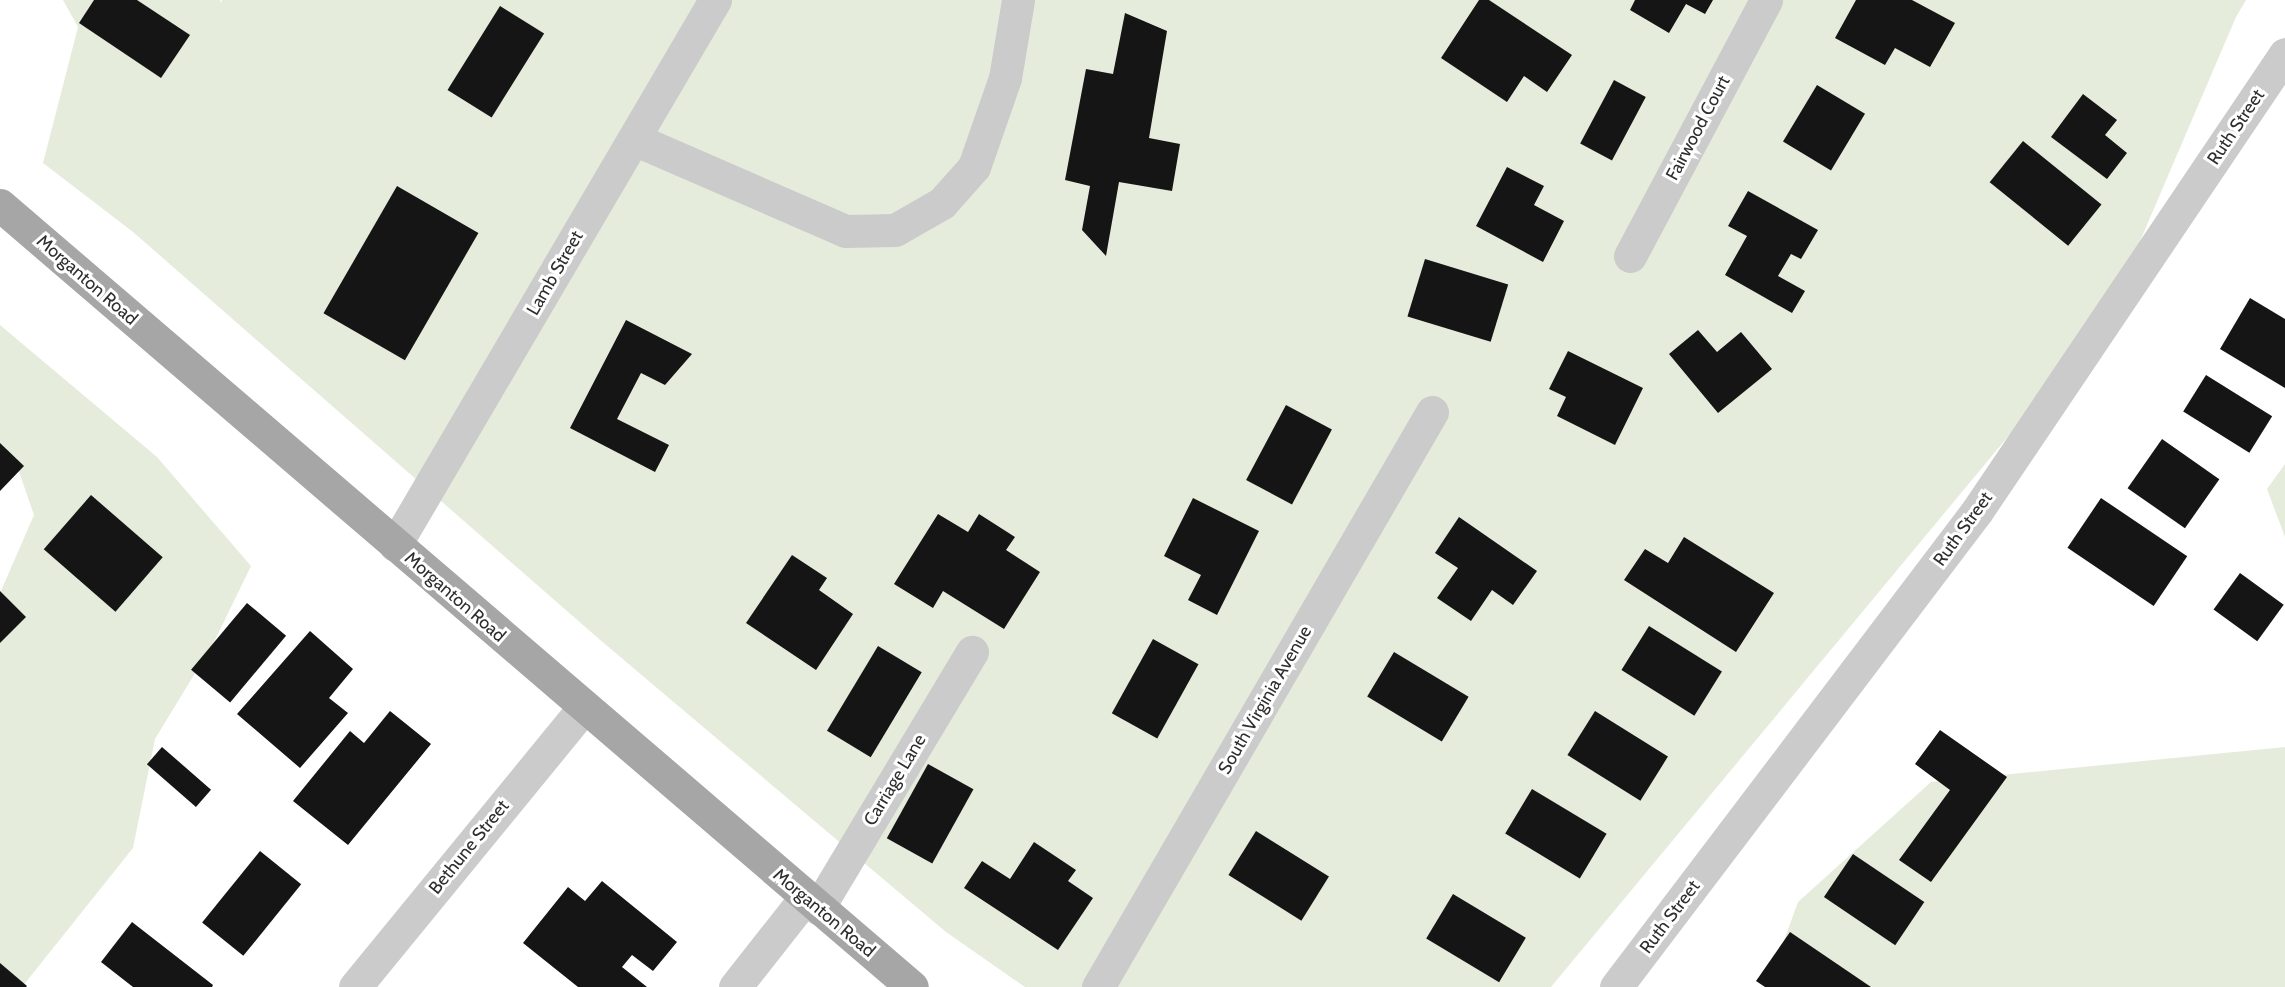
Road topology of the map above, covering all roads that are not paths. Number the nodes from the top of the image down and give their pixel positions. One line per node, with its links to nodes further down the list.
1 (715, 0): 5 (street, Lamb Street)
2 (1018, 0): 5 (street)
3 (1766, 0): 7 (street, Fairwood Court)
4 (2285, 54): 17 (street, Ruth Street)
5 (634, 139): 9 (street, Lamb Street)
6 (0, 205): 9 (main road, Morganton Road)
7 (1629, 256)
8 (1432, 412): 16 (street, South Virginia Avenue)
9 (395, 545): 11 (main road, Morganton Road)
10 (972, 652): 12 (street, Carriage Lane)
11 (583, 708): 12 (main road, Morganton Road); 13 (street, Bethune Street)
12 (812, 903): 14 (street, Carriage Lane); 15 (main road, Morganton Road)
13 (355, 987)
14 (735, 987)
15 (912, 987)
16 (1098, 987)
17 (1616, 987)

